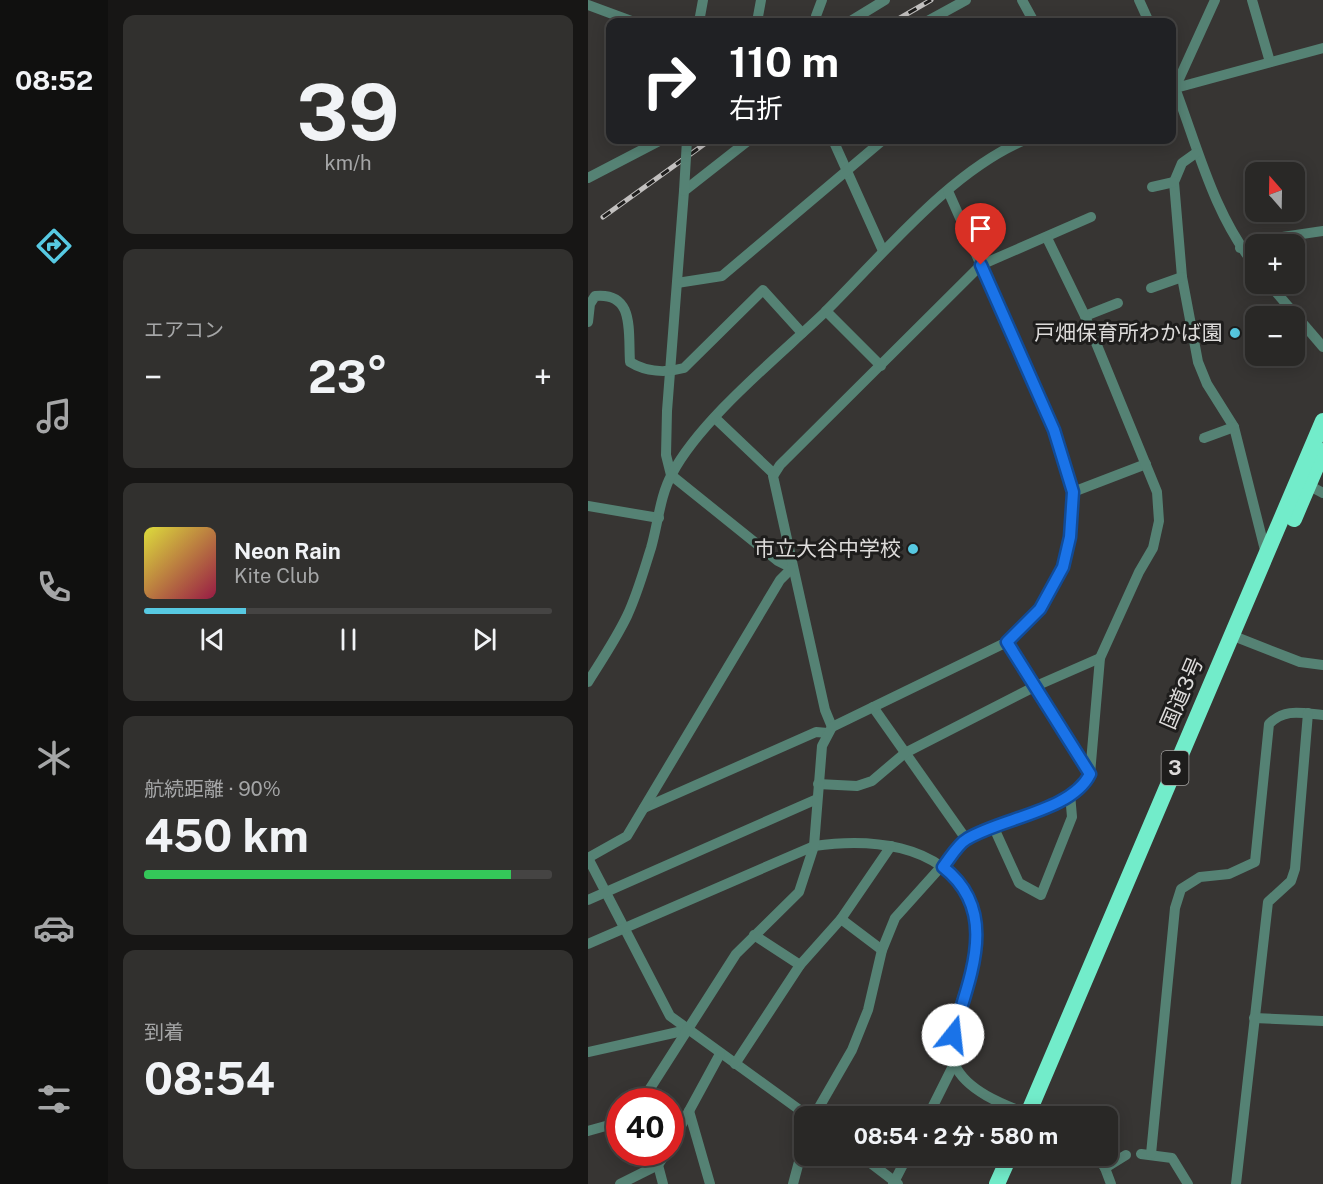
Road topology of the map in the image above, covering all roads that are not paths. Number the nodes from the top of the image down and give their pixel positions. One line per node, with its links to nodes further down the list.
1 (703, 0): 12 (street)
2 (761, 0): 13 (street)
3 (822, 0): 14 (street)
4 (885, 0): 15 (street)
5 (966, 0): 16 (street)
6 (1022, 0): 17 (street)
7 (1139, 0): 18 (street)
8 (1215, 0): 21 (street)
9 (1251, 0): 20 (street)
10 (588, 5): 11 (street)
11 (623, 18)
12 (700, 18)
13 (758, 18)
14 (816, 18)
15 (856, 18)
16 (934, 18)
17 (1032, 18)
18 (1147, 18)
19 (1323, 48): 20 (street)
20 (1270, 62): 22 (street)
21 (1176, 80)
22 (1176, 85)
23 (1176, 95): 30 (street)
24 (653, 144): 32 (street)
25 (687, 144): 35 (street, bridge)
26 (744, 144): 35 (street)
27 (834, 144): 31 (street)
28 (878, 144): 31 (street)
29 (1017, 144): 36 (street)
30 (1196, 153): 33 (street); 40 (street)
31 (846, 169): 41 (street); 45 (street)
32 (588, 178)
33 (1174, 182): 34 (street); 44 (street)
34 (1152, 186)
35 (684, 191): 45 (street)
36 (948, 191): 41 (street); 43 (street)
37 (1091, 217): 39 (street)
38 (1323, 231): 40 (street)
39 (1047, 238): 43 (street); 50 (street)
40 (1240, 248): 42 (street)
41 (883, 251): 49 (street)
42 (1245, 254)
43 (981, 265): 54 (street); 65 (street)
44 (1182, 277): 46 (street); 58 (street)
45 (677, 283): 55 (street)
46 (1151, 288)
47 (1278, 294): 53 (street)
48 (1118, 303): 50 (street)
49 (826, 311): 52 (street); 54 (street)
50 (1085, 316): 61 (street)
51 (588, 322): 55 (street)
52 (802, 333): 55 (street); 56 (street)
53 (1323, 346)
54 (881, 366): 62 (street)
55 (669, 372): 63 (street)
56 (715, 418): 62 (street); 63 (street)
57 (1323, 421): 68 (highway, 国道3号 / 3)
58 (1234, 427): 59 (street); 68 (street)
59 (1204, 438)
60 (1323, 451): 64 (highway, 国道3号 / 3)
61 (1146, 464): 65 (street); 72 (street)
62 (774, 474): 69 (street)
63 (671, 475): 67 (street); 69 (street)
64 (1316, 489): 70 (highway, 国道3号 / 3)
65 (1073, 492): 71 (street)
66 (588, 506): 67 (street)
67 (659, 518): 74 (street)
68 (1266, 555): 70 (highway, 国道3号 / 3)
69 (792, 567): 79 (street); 85 (street)
70 (1236, 637): 73 (street); 112 (highway, 国道3号 / 3)
71 (1007, 642): 75 (street); 76 (street)
72 (1100, 658): 75 (street); 81 (street)
73 (1323, 665)
74 (588, 682)
75 (1036, 686): 80 (street); 81 (street)
76 (873, 707): 79 (street); 80 (street)
77 (1308, 713): 78 (street); 100 (street); 133 (street)
78 (1323, 715)
79 (830, 730): 82 (street); 85 (street)
80 (905, 753): 82 (street); 87 (street)
81 (1091, 774): 83 (street)
82 (818, 784): 84 (street)
83 (1070, 794): 86 (street); 86 (street)
84 (817, 799): 88 (street); 92 (street)
85 (644, 808): 90 (street)
86 (994, 828): 87 (street)
87 (966, 839): 91 (street)
88 (814, 846): 89 (street); 95 (street); 96 (street)
89 (891, 846): 91 (street); 94 (street)
90 (588, 858): 92 (street)
91 (943, 867): 98 (street); 106 (street)
92 (606, 892): 93 (street); 95 (street)
93 (588, 900)
94 (841, 918): 98 (street); 99 (street)
95 (625, 929): 97 (street); 102 (street)
96 (754, 935): 99 (street); 102 (street)
97 (588, 945)
98 (882, 950): 109 (street)
99 (800, 965): 105 (street)
100 (1254, 1018): 101 (street); 134 (street)
101 (1323, 1021)
102 (687, 1030): 103 (street); 104 (street); 107 (street)
103 (588, 1052)
104 (720, 1054): 105 (street); 113 (street)
105 (735, 1064): 108 (street)
106 (954, 1064): 110 (street); 111 (street)
107 (650, 1088)
108 (794, 1106)
109 (820, 1106)
110 (933, 1106)
111 (1012, 1106)
112 (1035, 1106)
113 (689, 1111): 114 (street); 128 (street)
114 (684, 1120)
115 (606, 1126): 116 (street)
116 (588, 1131)
117 (1126, 1155): 124 (street)
118 (658, 1166): 126 (street); 127 (street)
119 (798, 1166): 129 (street)
120 (874, 1166): 125 (street)
121 (903, 1166): 125 (street)
122 (1005, 1166): 130 (highway)
123 (1016, 1166): 131 (highway)
124 (1106, 1168): 132 (street)
125 (895, 1183)
126 (620, 1184)
127 (663, 1184)
128 (710, 1184)
129 (794, 1184)
130 (997, 1184)
131 (1009, 1184)
132 (1112, 1184)
133 (1188, 1184)
134 (1236, 1184)

